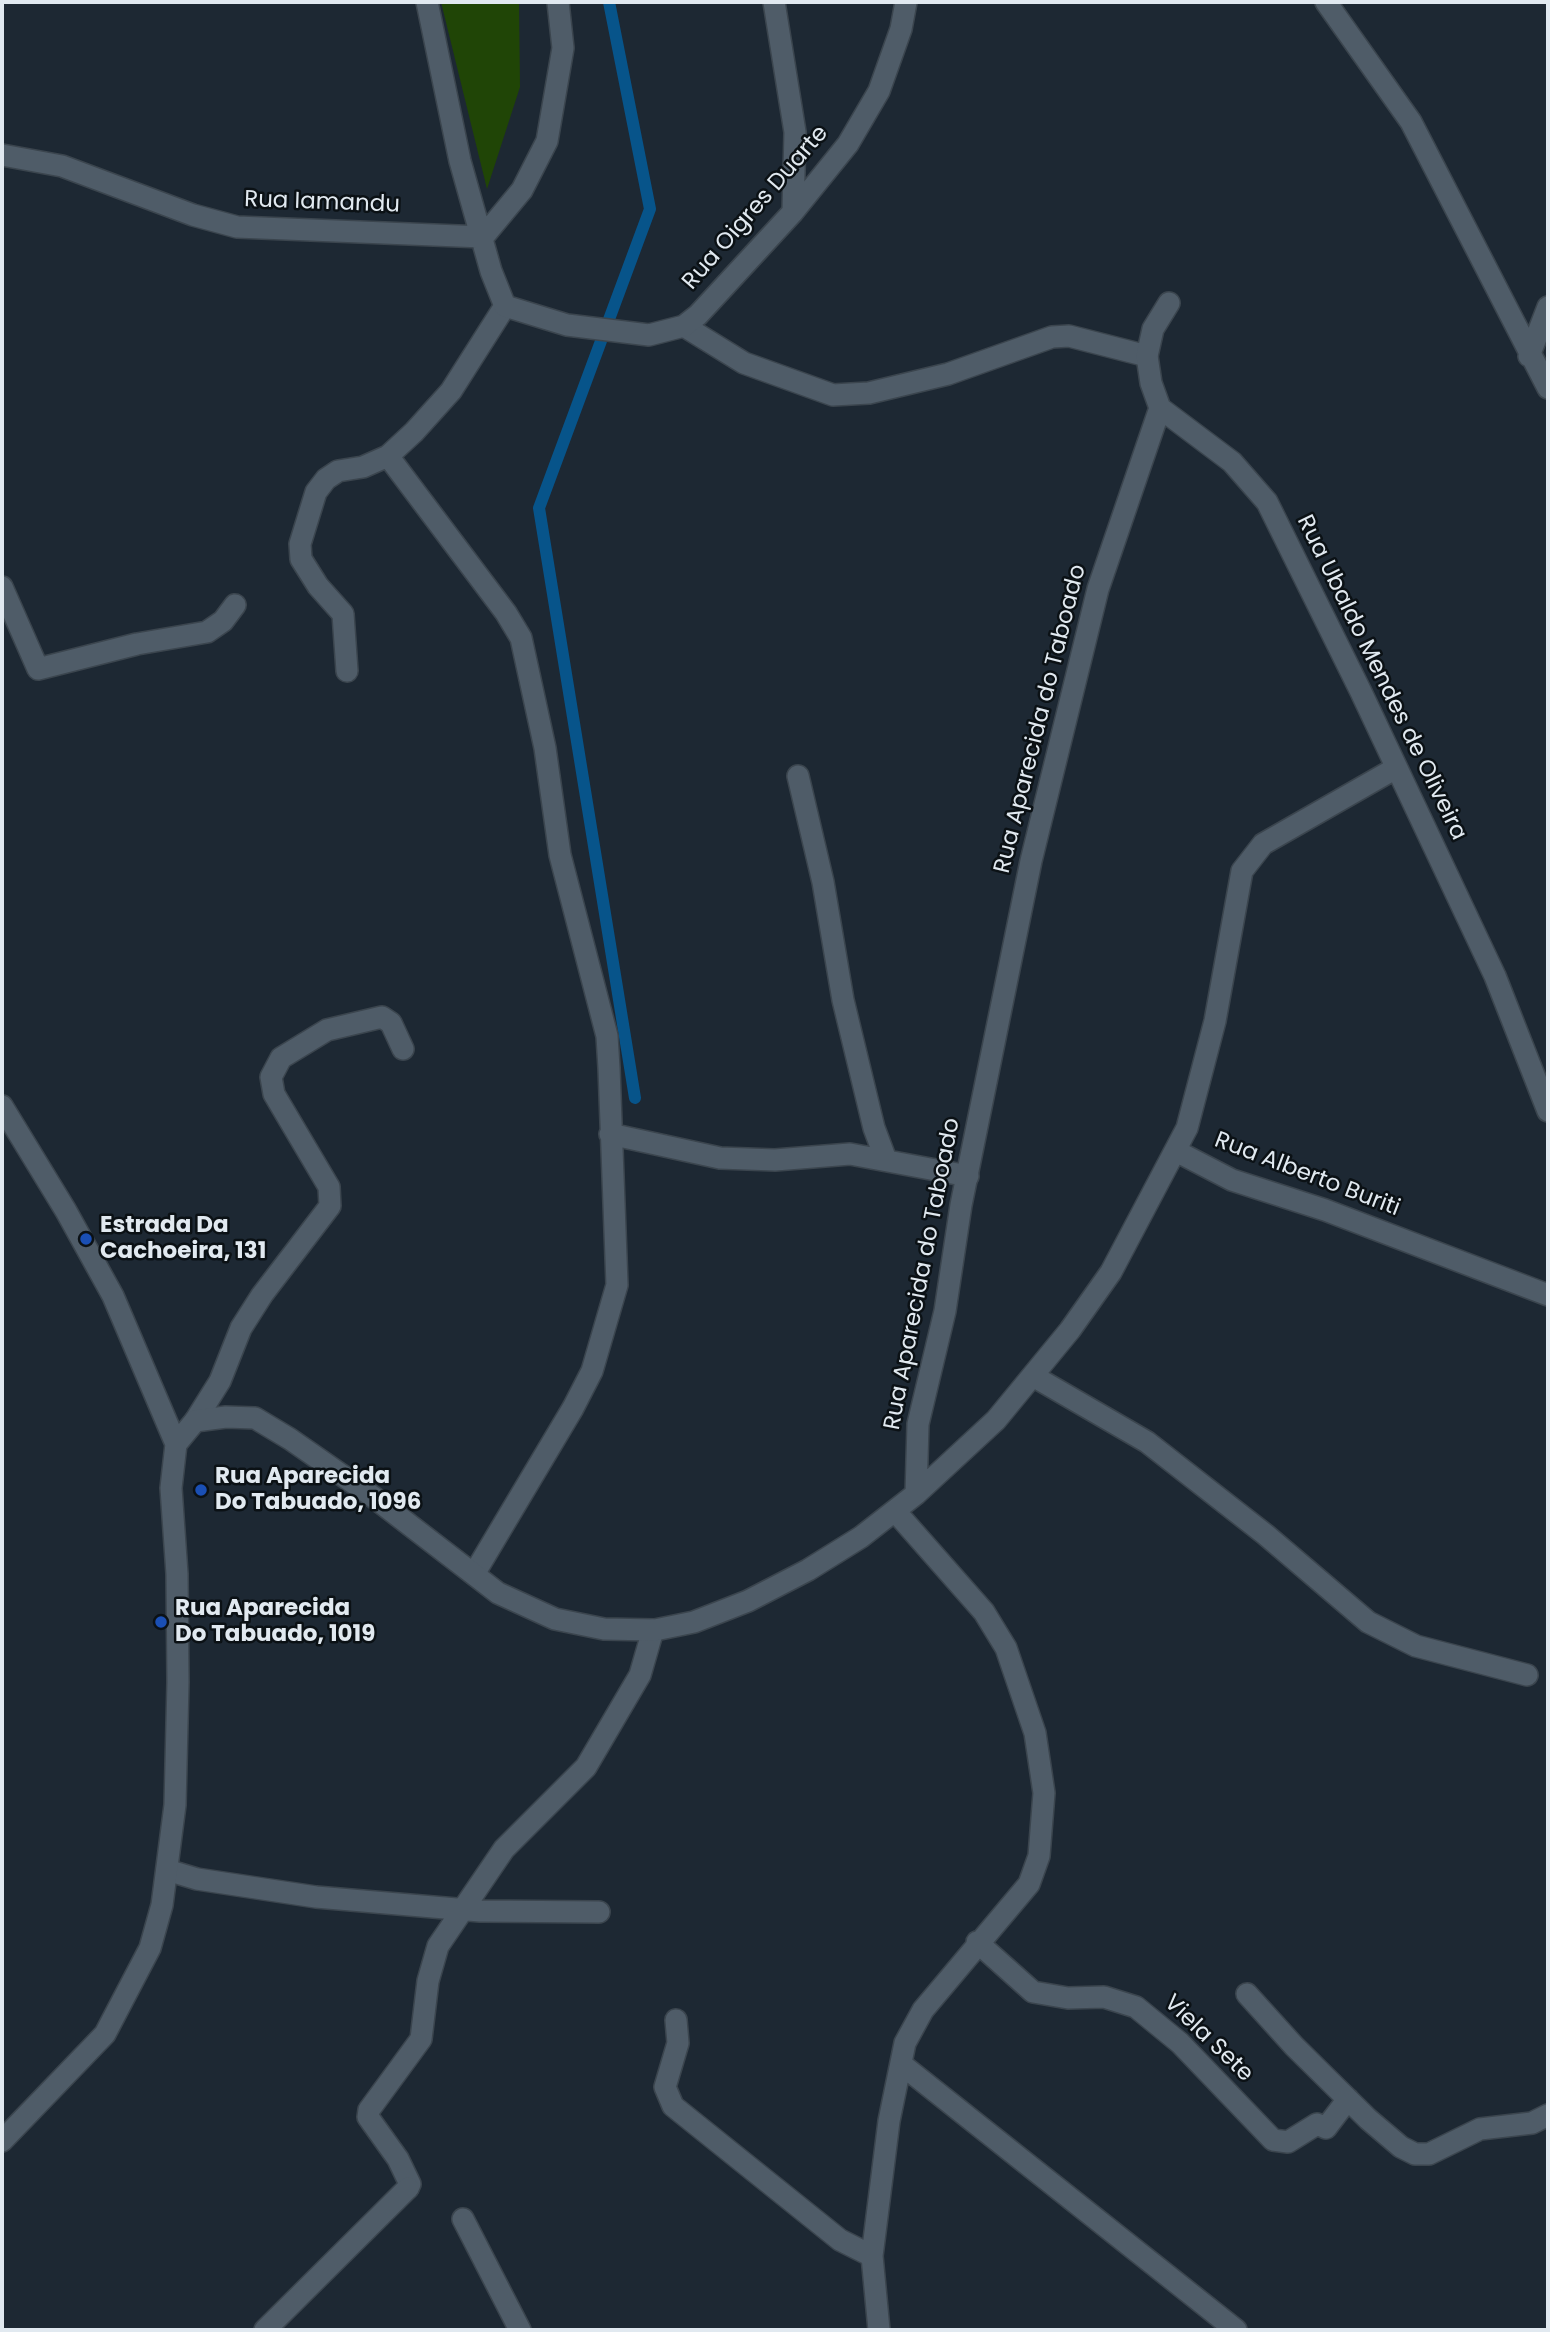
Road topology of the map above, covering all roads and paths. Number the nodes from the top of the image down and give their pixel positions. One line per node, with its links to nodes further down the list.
1 (427, 2): 8 (street)
2 (558, 2): 8 (street)
3 (774, 2): 7 (street)
4 (906, 2): 7 (street, Rua Oigres Duarte)
5 (1326, 2): 14 (street)
6 (2, 155): 8 (street, Rua Iamandu)
7 (793, 212): 12 (street, Rua Oigres Duarte)
8 (483, 237): 10 (street)
9 (1168, 303): 13 (street)
10 (505, 306): 12 (street); 17 (street)
11 (1548, 307): 14 (street)
12 (684, 326): 13 (street)
13 (1147, 356): 16 (street)
14 (1529, 356): 15 (street)
15 (1548, 388)
16 (1160, 408): 21 (street, Rua Ubaldo Mendes de Oliveira); 29 (street, Rua Aparecida do Taboado)
17 (388, 456): 20 (street); 26 (street)
18 (2, 587): 19 (street)
19 (235, 605)
20 (347, 671)
21 (1396, 768): 25 (street, Rua Ubaldo Mendes de Oliveira); 27 (street)
22 (798, 776): 28 (street)
23 (403, 1049): 32 (street)
24 (2, 1107): 33 (street)
25 (1548, 1111)
26 (610, 1134): 28 (street); 36 (street)
27 (1175, 1151): 30 (street, Rua Alberto Buriti); 31 (street)
28 (886, 1160): 29 (street)
29 (968, 1176): 34 (street, Rua Aparecida do Taboado)
30 (1548, 1295)
31 (1033, 1376): 34 (street); 38 (street)
32 (195, 1421): 33 (street); 36 (street)
33 (176, 1444): 39 (street)
34 (916, 1494): 35 (street)
35 (895, 1511): 37 (street); 42 (street)
36 (474, 1574): 37 (street)
37 (653, 1630): 40 (street)
38 (1527, 1675)
39 (167, 1870): 40 (street); 48 (street)
40 (463, 1909): 41 (street); 51 (street)
41 (599, 1912)
42 (977, 1942): 45 (street); 46 (street, Viela Sete)
43 (1247, 1994): 46 (street)
44 (676, 2021): 50 (street)
45 (901, 2064): 50 (street); 54 (street)
46 (1348, 2099): 47 (street)
47 (1548, 2115)
48 (2, 2141)
49 (463, 2219): 52 (street)
50 (872, 2256): 53 (street)
51 (265, 2330)
52 (520, 2330)
53 (879, 2330)
54 (1236, 2330)

